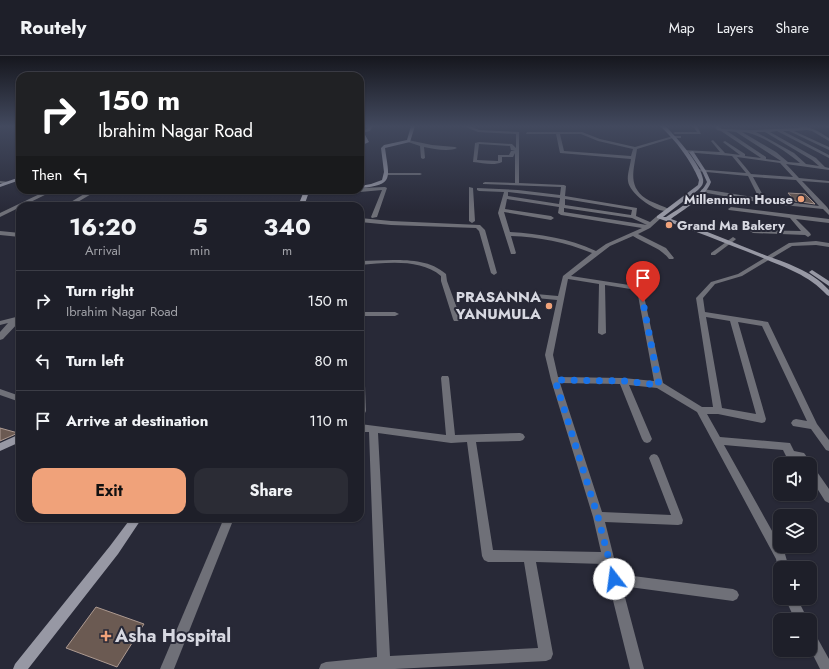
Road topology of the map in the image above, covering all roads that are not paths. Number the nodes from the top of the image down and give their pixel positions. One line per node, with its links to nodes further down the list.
1 (383, 155): 28 (main road)
2 (423, 155): 18 (street)
3 (476, 155): 4 (street)
4 (512, 155)
5 (518, 155): 38 (street)
6 (593, 155): 19 (street)
7 (634, 155): 19 (street)
8 (686, 155): 26 (main road)
9 (693, 155): 27 (main road)
10 (729, 155): 11 (street)
11 (733, 155): 17 (street); 30 (street)
12 (742, 155): 17 (street)
13 (759, 155): 20 (street)
14 (776, 155): 22 (street)
15 (793, 155): 23 (street)
16 (807, 155): 24 (street)
17 (745, 157): 20 (street)
18 (423, 158)
19 (634, 158): 63 (street)
20 (767, 160): 21 (street)
21 (781, 162): 22 (street); 31 (street)
22 (787, 163): 23 (street)
23 (804, 165): 24 (street)
24 (823, 168): 25 (street)
25 (829, 169)
26 (696, 170): 27 (street); 63 (main road)
27 (703, 170): 30 (street); 45 (main road)
28 (387, 174): 29 (street); 40 (main road)
29 (420, 174)
30 (750, 174): 31 (street); 51 (street)
31 (797, 178): 34 (street); 58 (street)
32 (16, 180): 35 (main road)
33 (0, 182): 35 (street)
34 (829, 182)
35 (7, 183): 39 (main road)
36 (486, 183): 37 (street)
37 (508, 184): 38 (street); 44 (street)
38 (517, 184): 49 (street)
39 (0, 186)
40 (364, 186)
41 (471, 188): 69 (street)
42 (479, 189): 44 (street)
43 (364, 190): 65 (street)
44 (507, 190): 48 (street); 49 (street)
45 (703, 191): 50 (street); 63 (main road)
46 (44, 194): 52 (street)
47 (89, 194): 53 (street)
48 (504, 197): 54 (street); 57 (street)
49 (563, 198): 54 (street); 66 (street)
50 (753, 200): 51 (street); 60 (street)
51 (763, 201): 58 (street)
52 (28, 202)
53 (75, 202)
54 (562, 205): 66 (street); 71 (street)
55 (16, 208): 59 (street)
56 (731, 209): 60 (street)
57 (500, 210): 67 (street); 75 (street)
58 (827, 210)
59 (8, 212): 61 (street); 62 (street)
60 (757, 212): 64 (street)
61 (16, 213)
62 (0, 215)
63 (665, 215): 71 (street); 78 (main road)
64 (791, 216): 70 (street); 74 (street)
65 (374, 217)
66 (633, 217): 71 (street)
67 (551, 218)
68 (364, 220): 87 (street)
69 (472, 221)
70 (829, 221)
71 (650, 226): 76 (street)
72 (753, 231): 74 (street)
73 (0, 233): 77 (street)
74 (807, 233): 79 (street)
75 (507, 234): 81 (street); 82 (street)
76 (634, 234): 82 (street); 85 (street)
77 (16, 235)
78 (731, 240): 83 (street); 84 (main road)
79 (816, 243): 80 (street); 84 (street)
80 (829, 245)
81 (513, 253)
82 (596, 253): 88 (street)
83 (713, 254)
84 (769, 256): 89 (main road); 91 (main road); 96 (street)
85 (671, 258)
86 (364, 263): 98 (street)
87 (494, 273)
88 (565, 277): 90 (street); 93 (street)
89 (828, 281)
90 (602, 283): 102 (street); 107 (street)
91 (829, 294)
92 (536, 296): 93 (street)
93 (561, 298): 105 (street)
94 (364, 314): 95 (street)
95 (395, 314)
96 (702, 314): 99 (street); 111 (street)
97 (16, 318): 101 (street)
98 (457, 319)
99 (733, 319): 111 (street); 113 (street)
100 (16, 320): 103 (street)
101 (0, 322)
102 (602, 333)
103 (0, 337)
104 (445, 378): 118 (street)
105 (555, 380): 106 (street); 128 (street)
106 (624, 381): 107 (street); 119 (street)
107 (659, 385): 110 (street)
108 (0, 392): 109 (street)
109 (16, 398)
110 (700, 410): 111 (street); 121 (street)
111 (718, 410)
112 (796, 423): 113 (street)
113 (814, 426): 123 (street)
114 (364, 428): 115 (street)
115 (373, 429): 118 (street); 137 (street)
116 (520, 437): 117 (street)
117 (471, 438): 118 (street); 131 (street)
118 (451, 439)
119 (647, 439)
120 (16, 440): 122 (main road)
121 (717, 441): 124 (street); 133 (street)
122 (0, 447)
123 (829, 448)
124 (802, 457)
125 (654, 458): 128 (street)
126 (817, 480): 127 (street)
127 (829, 498)
128 (598, 517): 132 (street)
129 (134, 522): 138 (main road)
130 (227, 522): 139 (street)
131 (529, 556): 132 (street); 137 (street)
132 (608, 558): 134 (street)
133 (782, 561)
134 (614, 579): 135 (street); 141 (street)
135 (733, 595)
136 (817, 650): 142 (street)
137 (384, 666): 140 (street)
138 (20, 669)
139 (167, 669)
140 (326, 669)
141 (637, 669)
142 (827, 669)

